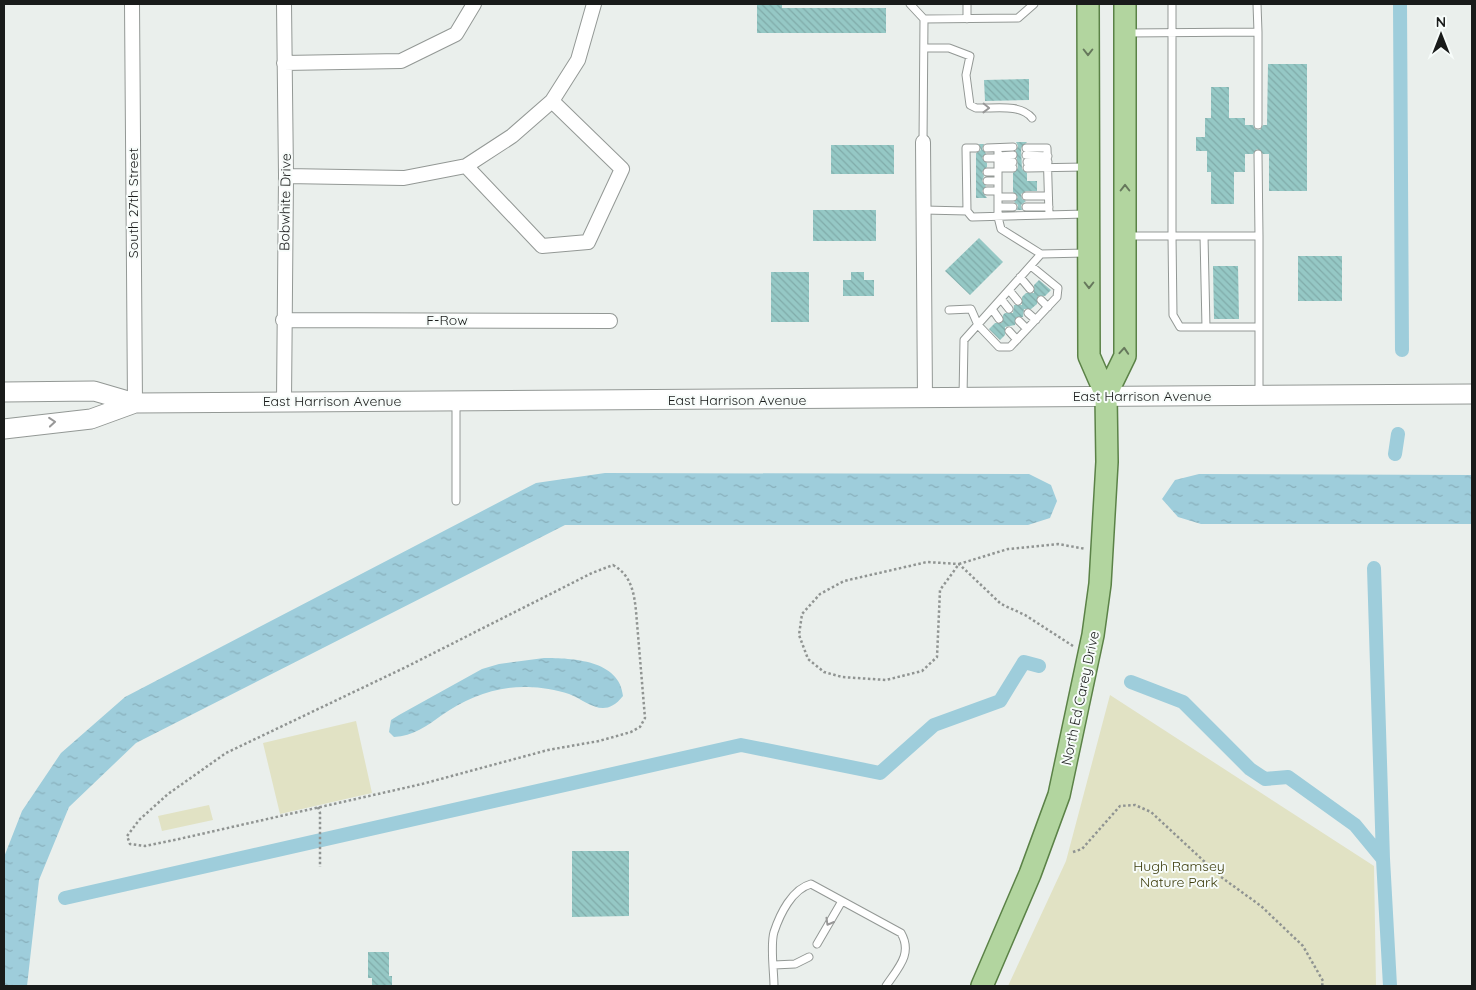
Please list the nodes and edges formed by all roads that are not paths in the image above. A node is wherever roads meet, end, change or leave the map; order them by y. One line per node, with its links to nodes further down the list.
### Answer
1 (132, 4): 93 (street, South 27th Street)
2 (284, 4): 18 (street, Bobwhite Drive)
3 (474, 4): 18 (street)
4 (594, 4): 19 (street)
5 (910, 4): 13 (lane)
6 (967, 4): 12 (lane)
7 (1034, 4): 12 (lane)
8 (1088, 4): 32 (main road, one-way to 32)
9 (1125, 4): 15 (main road)
10 (1172, 4): 16 (lane)
11 (1257, 4): 14 (lane)
12 (967, 18): 13 (lane)
13 (924, 19): 17 (lane)
14 (1258, 32): 16 (lane); 21 (lane)
15 (1125, 33): 16 (lane); 57 (main road, one-way to 15)
16 (1172, 33): 58 (lane)
17 (924, 48): 20 (lane, one-way to 20); 22 (lane)
18 (284, 63): 36 (street, Bobwhite Drive)
19 (552, 101): 31 (street); 31 (street)
20 (1032, 118)
21 (1258, 125)
22 (923, 142): 52 (street)
23 (976, 148): 26 (lane)
24 (987, 148): 29 (lane)
25 (1258, 154): 60 (lane)
26 (966, 158): 27 (lane); 33 (lane)
27 (976, 158)
28 (987, 158): 29 (lane)
29 (998, 160): 29 (lane); 35 (lane); 38 (lane)
30 (1048, 161): 30 (lane); 32 (lane); 46 (lane)
31 (466, 166): 36 (street)
32 (1088, 167): 54 (main road)
33 (966, 172): 34 (lane); 39 (lane)
34 (976, 172)
35 (987, 172)
36 (286, 176): 76 (street, Bobwhite Drive)
37 (987, 181): 38 (lane)
38 (998, 181): 44 (lane)
39 (966, 182): 40 (lane); 41 (lane)
40 (976, 182)
41 (966, 191): 42 (lane); 53 (lane)
42 (976, 192)
43 (987, 192): 44 (lane)
44 (998, 194): 47 (lane); 49 (lane)
45 (1026, 196): 46 (lane)
46 (1048, 196): 48 (lane)
47 (1013, 197)
48 (1049, 206): 51 (lane); 55 (lane)
49 (998, 207): 50 (lane); 56 (lane)
50 (1014, 207)
51 (1026, 207)
52 (924, 210): 53 (lane); 90 (street)
53 (967, 211): 56 (lane)
54 (1088, 214): 55 (lane); 61 (main road)
55 (1049, 215): 56 (lane)
56 (998, 217): 62 (lane)
57 (1125, 236): 58 (lane); 88 (main road, one-way to 57)
58 (1172, 236): 59 (lane); 81 (lane)
59 (1204, 236): 60 (lane); 81 (lane)
60 (1259, 236): 82 (lane)
61 (1089, 253): 62 (lane); 88 (main road, one-way to 88)
62 (1041, 254): 63 (lane)
63 (1031, 266): 64 (lane); 70 (lane)
64 (1020, 277): 65 (lane); 66 (lane)
65 (1030, 289)
66 (1009, 290): 67 (lane); 69 (lane)
67 (1001, 299): 71 (lane); 72 (lane)
68 (1041, 300): 70 (lane)
69 (1018, 301)
70 (1048, 307): 77 (lane)
71 (992, 309): 75 (lane); 80 (lane)
72 (1010, 309)
73 (949, 310): 80 (lane)
74 (1028, 312): 77 (lane)
75 (999, 319)
76 (283, 320): 78 (street, F-Row); 92 (street, Bobwhite Drive)
77 (1036, 320): 83 (lane)
78 (610, 321)
79 (1020, 321): 83 (lane)
80 (978, 324): 85 (lane); 91 (lane)
81 (1206, 327): 82 (lane)
82 (1259, 327): 89 (lane)
83 (1027, 329): 85 (lane)
84 (1009, 331): 85 (lane)
85 (1017, 340)
86 (4, 392): 93 (main road, East Harrison Avenue)
87 (1472, 394): 89 (main road, East Harrison Avenue)
88 (1106, 395): 89 (main road, East Harrison Avenue); 91 (main road, East Harrison Avenue); 103 (main road, North Ed Carey Drive)
89 (1259, 396)
90 (925, 398): 91 (main road, East Harrison Avenue); 94 (main road, East Harrison Avenue)
91 (963, 398)
92 (284, 401): 93 (main road, East Harrison Avenue); 94 (main road, East Harrison Avenue)
93 (135, 402): 95 (main road, one-way to 93)
94 (456, 402): 96 (lane)
95 (4, 429)
96 (456, 501)
97 (842, 901): 98 (lane, one-way to 98); 100 (lane); 102 (lane)
98 (817, 944)
99 (809, 957): 100 (lane)
100 (774, 965): 101 (lane)
101 (774, 986)
102 (886, 986)
103 (982, 986)

